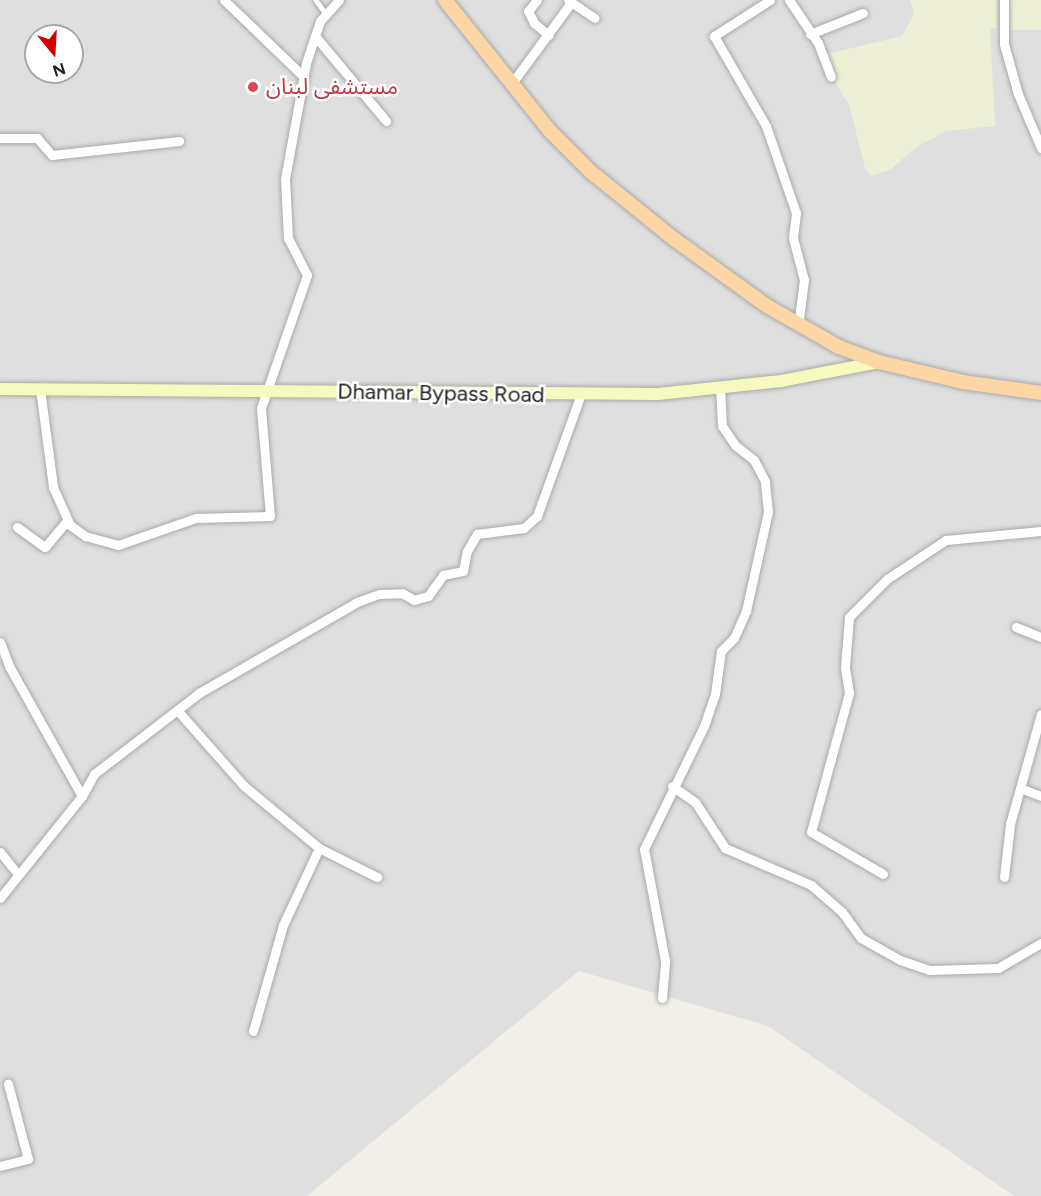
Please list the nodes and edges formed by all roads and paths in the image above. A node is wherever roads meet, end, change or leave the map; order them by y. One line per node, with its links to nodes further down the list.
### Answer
1 (224, 0): 16 (street)
2 (316, 0): 11 (lane)
3 (339, 0): 11 (street)
4 (445, 0): 18 (main road)
5 (537, 0): 14 (street)
6 (770, 0): 23 (street)
7 (789, 0): 13 (street)
8 (1004, 0): 22 (street)
9 (569, 2): 12 (street); 14 (street)
10 (862, 13): 13 (street)
11 (326, 14): 15 (street)
12 (595, 18)
13 (810, 34): 17 (street)
14 (549, 35): 18 (street)
15 (315, 36): 16 (street); 19 (street)
16 (304, 76): 28 (street)
17 (831, 77)
18 (512, 83): 23 (main road)
19 (386, 121)
20 (0, 138): 21 (street)
21 (179, 141)
22 (1041, 148)
23 (798, 326): 24 (main road)
24 (879, 362): 25 (main road, Dhamar Bypass Road); 29 (main road)
25 (720, 387): 30 (main road, Dhamar Bypass Road); 40 (street)
26 (0, 388): 27 (main road, Dhamar Bypass Road)
27 (40, 389): 28 (main road, Dhamar Bypass Road); 31 (street)
28 (267, 391): 30 (main road, Dhamar Bypass Road); 31 (street)
29 (1041, 393)
30 (580, 394): 38 (street)
31 (67, 521): 32 (street)
32 (17, 527)
33 (1041, 531): 47 (street)
34 (1016, 627): 35 (street)
35 (1041, 637)
36 (0, 642): 37 (street)
37 (3, 662): 42 (street)
38 (177, 710): 42 (street); 44 (street)
39 (1041, 714): 41 (street)
40 (672, 786): 51 (street); 52 (street)
41 (1020, 788): 43 (street); 48 (street)
42 (82, 796): 46 (street)
43 (1041, 796)
44 (319, 848): 49 (street); 53 (street)
45 (0, 852): 46 (street)
46 (18, 873): 50 (street)
47 (883, 874)
48 (1004, 877)
49 (376, 878)
50 (0, 898)
51 (1041, 943)
52 (662, 998)
53 (253, 1031)
54 (8, 1084): 55 (street)
55 (0, 1166)

